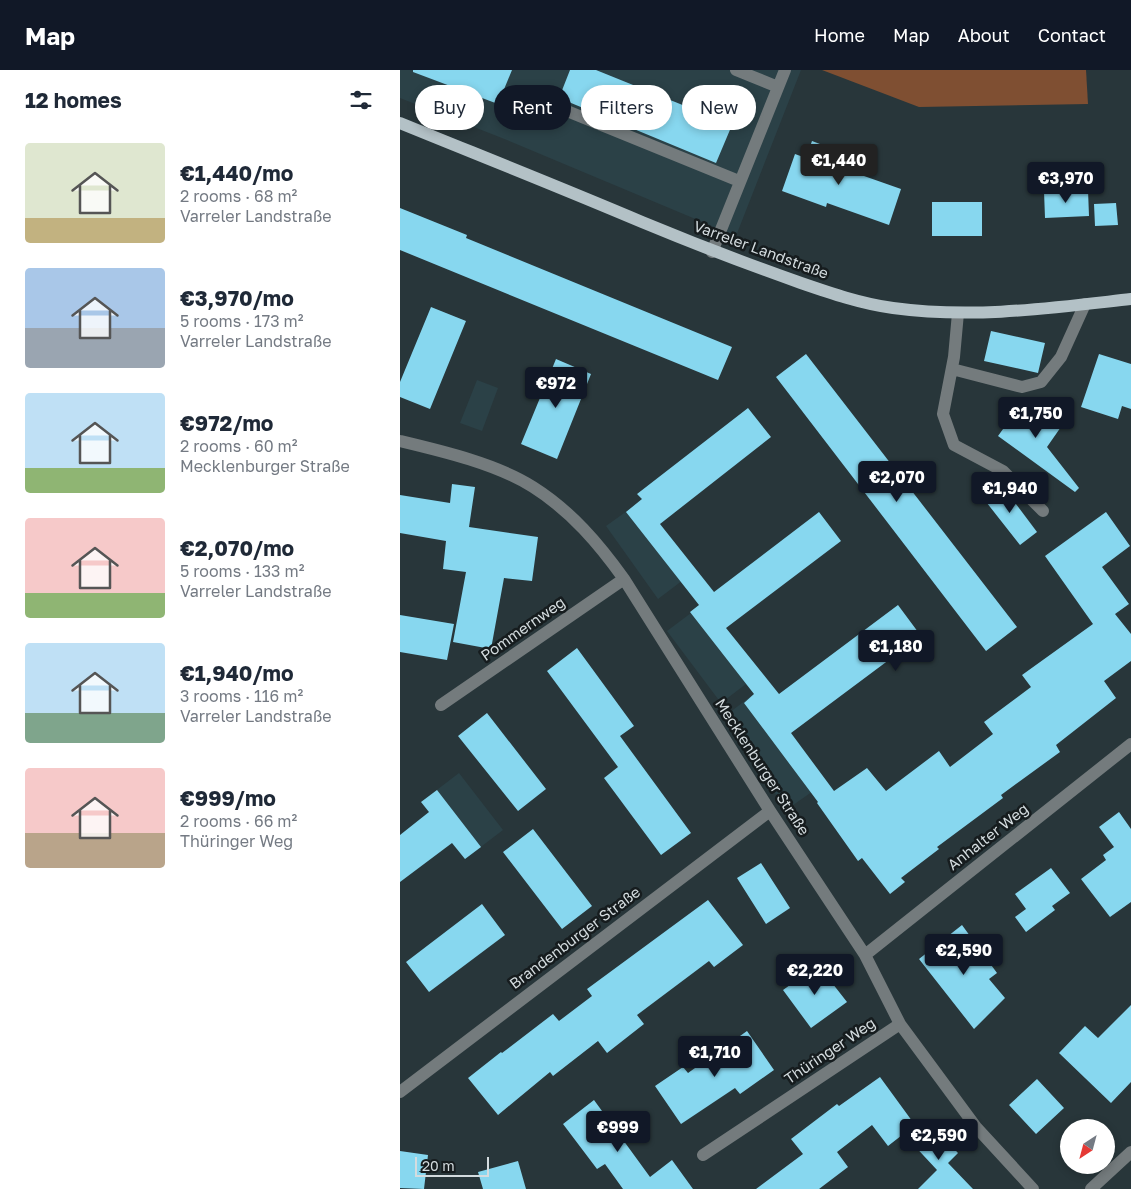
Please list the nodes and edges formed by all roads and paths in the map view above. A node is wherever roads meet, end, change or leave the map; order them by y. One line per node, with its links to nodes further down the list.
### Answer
1 (736, 70): 3 (street)
2 (785, 70): 3 (street)
3 (778, 87): 6 (street)
4 (571, 113): 6 (street)
5 (400, 123): 7 (main road, Varreler Landstraße)
6 (739, 181): 7 (street)
7 (712, 252): 10 (main road, Varreler Landstraße)
8 (1131, 299): 9 (main road, Varreler Landstraße)
9 (1085, 304): 10 (main road, Varreler Landstraße); 11 (street)
10 (958, 313): 11 (street)
11 (952, 369): 13 (street)
12 (400, 441): 14 (street, Mecklenburger Straße)
13 (1044, 511)
14 (624, 579): 15 (street, Pommernweg); 17 (street, Mecklenburger Straße)
15 (440, 705)
16 (1131, 744): 18 (street, Anhalter Weg)
17 (770, 811): 18 (street, Mecklenburger Straße); 20 (street, Brandenburger Straße)
18 (865, 955): 19 (street, Mecklenburger Straße)
19 (900, 1024): 22 (street, Thüringer Weg); 23 (street, Mecklenburger Straße)
20 (400, 1092)
21 (1131, 1152): 24 (street)
22 (703, 1155)
23 (1033, 1189)
24 (1091, 1189)

